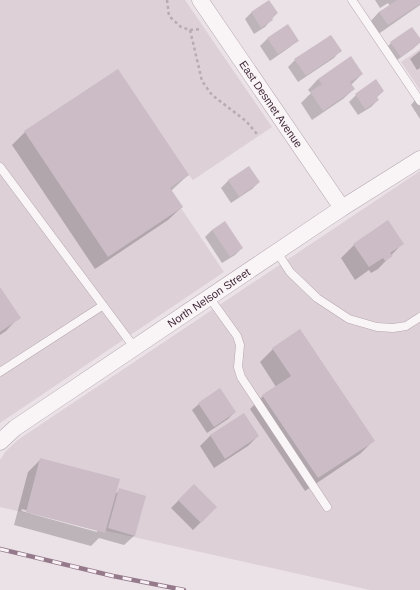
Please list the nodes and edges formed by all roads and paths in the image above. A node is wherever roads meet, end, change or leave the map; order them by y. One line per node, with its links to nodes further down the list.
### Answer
1 (167, 0): 5 (path)
2 (352, 0): 4 (lane)
3 (205, 2): 8 (street, East Desmet Avenue)
4 (420, 101)
5 (257, 134)
6 (419, 162): 8 (street, North Nelson Street)
7 (0, 167): 11 (lane)
8 (342, 208): 9 (street, North Nelson Street)
9 (277, 252): 10 (street, North Nelson Street); 12 (lane)
10 (209, 298): 13 (street, North Nelson Street); 16 (lane)
11 (102, 306): 13 (lane); 14 (lane)
12 (420, 317)
13 (134, 347): 15 (street, North Nelson Street)
14 (0, 372)
15 (1, 439)
16 (327, 507)

